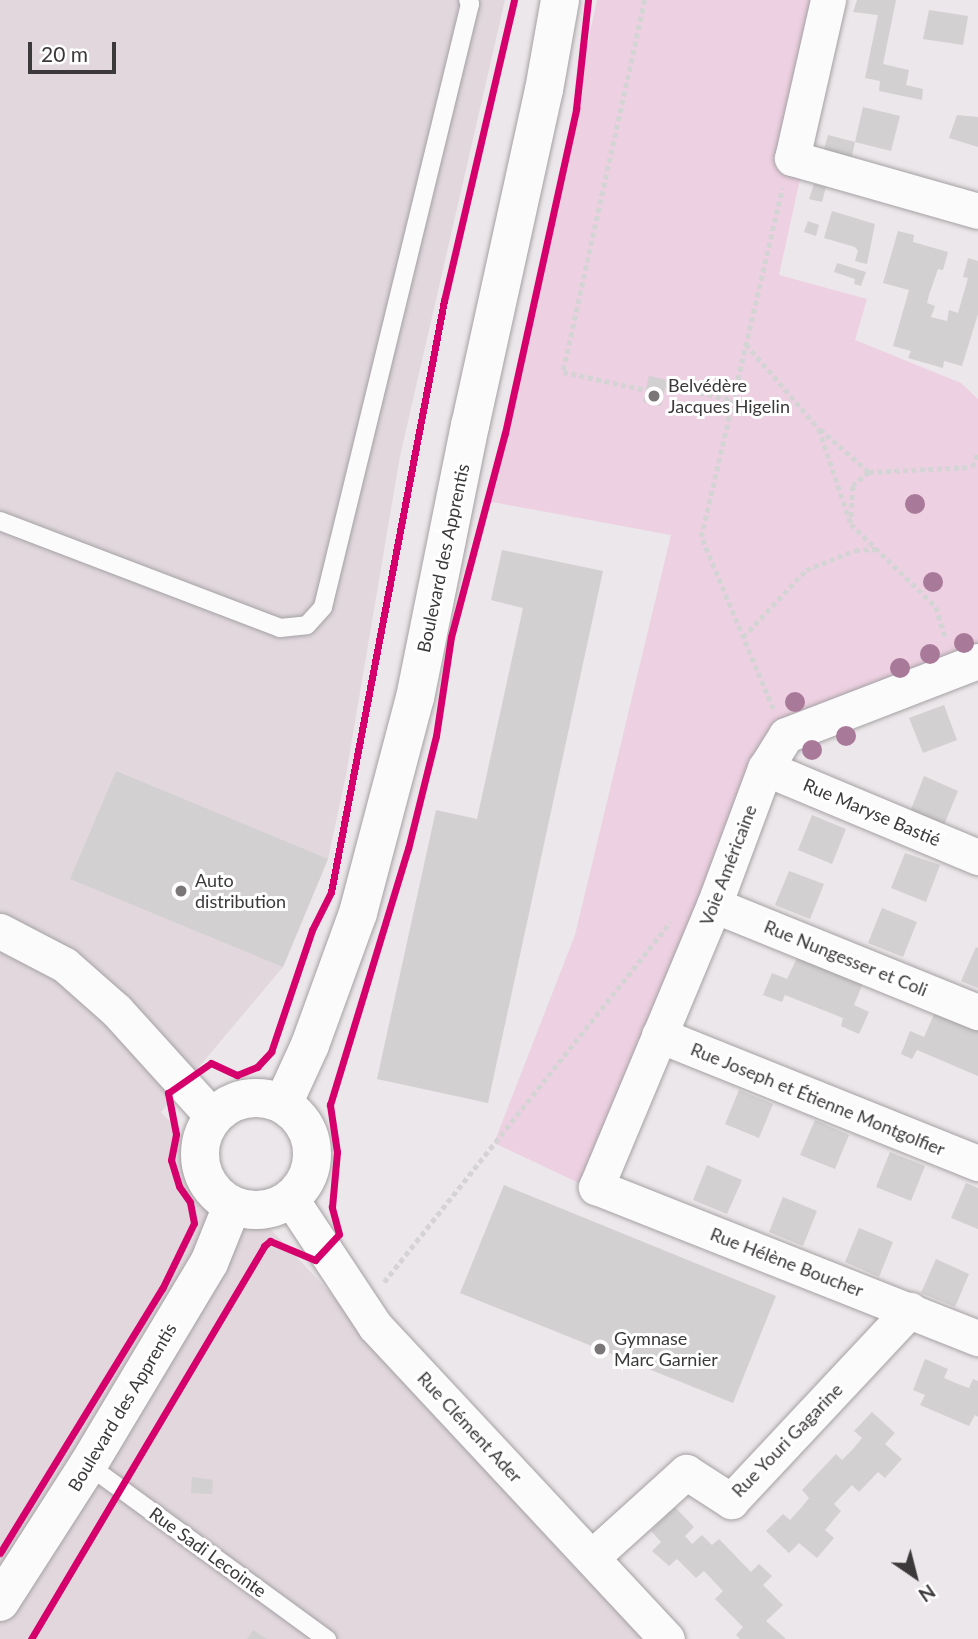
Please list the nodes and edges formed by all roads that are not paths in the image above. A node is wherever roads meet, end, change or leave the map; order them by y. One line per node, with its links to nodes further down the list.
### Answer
1 (468, 0): 5 (lane)
2 (560, 0): 13 (main road, Boulevard des Apprentis)
3 (828, 0): 4 (street)
4 (978, 211)
5 (0, 521)
6 (970, 670): 7 (street, Voie Américaine)
7 (765, 768): 8 (street, Rue Maryse Bastié); 9 (street, Voie Américaine)
8 (978, 858)
9 (714, 905): 11 (street, Rue Nungesser et Coli); 12 (street, Voie Américaine)
10 (0, 931): 14 (street)
11 (978, 1012)
12 (659, 1035): 15 (street, Rue Joseph et Étienne Montgolfier); 16 (street, Voie Américaine)
13 (283, 1104): 14 (main road); 17 (main road)
14 (213, 1117): 18 (main road)
15 (978, 1163)
16 (596, 1187): 19 (street, Rue Hélène Boucher)
17 (291, 1199): 18 (main road); 22 (street, Rue Clément Ader)
18 (232, 1206): 21 (main road, Boulevard des Apprentis)
19 (910, 1310): 20 (street, Rue Hélène Boucher); 22 (street, Rue Youri Gagarine)
20 (978, 1338)
21 (88, 1465): 23 (main road, Boulevard des Apprentis); 24 (lane, Rue Sadi Lecointe)
22 (592, 1557): 25 (street, Rue Clément Ader)
23 (0, 1602)
24 (327, 1639)
25 (667, 1639)

